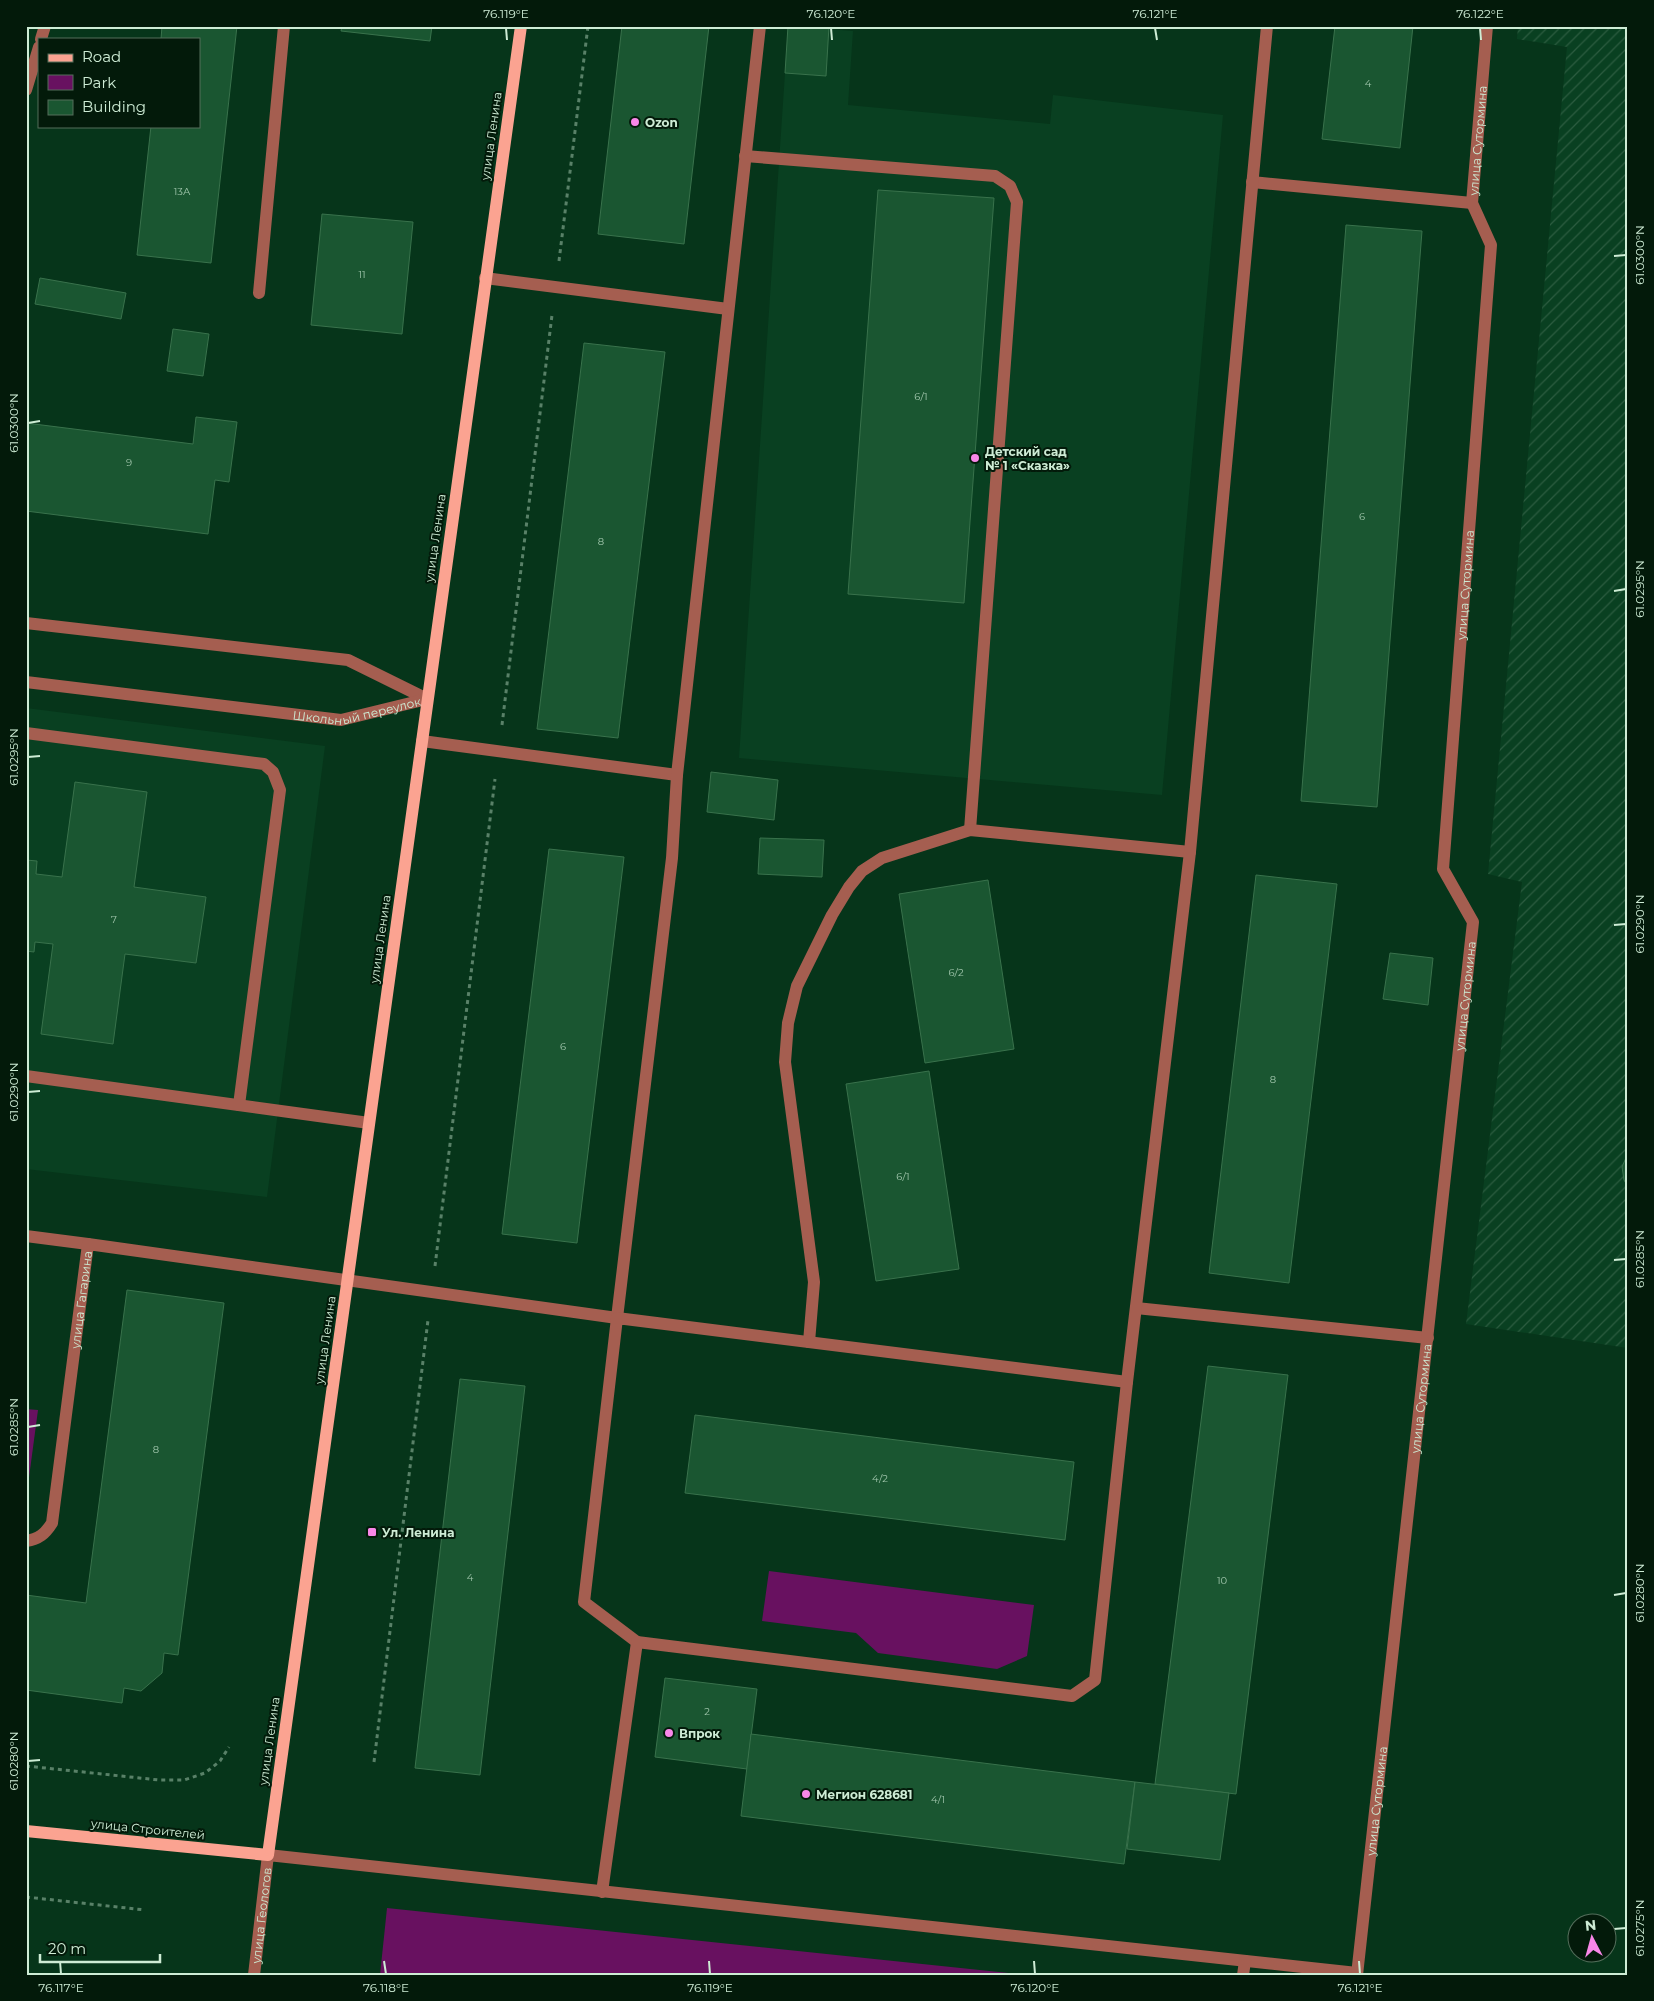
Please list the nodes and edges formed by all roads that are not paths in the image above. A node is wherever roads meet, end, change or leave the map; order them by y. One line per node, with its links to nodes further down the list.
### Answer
1 (45, 26): 7 (street)
2 (284, 26): 14 (street)
3 (521, 26): 13 (main road, улица Ленина)
4 (760, 26): 10 (street)
5 (1267, 26): 11 (street)
6 (1487, 26): 12 (street, улица Сутормина)
7 (41, 38)
8 (38, 50): 9 (street)
9 (26, 90)
10 (745, 156): 15 (street); 22 (street)
11 (1252, 182): 12 (street); 23 (street)
12 (1472, 203): 32 (street, улица Сутормина)
13 (484, 278): 15 (street); 18 (main road, улица Ленина)
14 (258, 293)
15 (728, 309): 21 (street)
16 (26, 622): 18 (street, Школьный переулок)
17 (26, 682): 18 (street, Школьный переулок)
18 (427, 699): 20 (main road, улица Ленина)
19 (26, 734): 25 (street)
20 (422, 741): 21 (street); 26 (main road, улица Ленина)
21 (677, 776): 31 (street)
22 (970, 830): 23 (street); 33 (street)
23 (1190, 852): 30 (street)
24 (26, 1076): 25 (street)
25 (239, 1105): 26 (street)
26 (369, 1123): 29 (main road, улица Ленина)
27 (26, 1236): 28 (street)
28 (88, 1244): 29 (street, улица Гагарина); 35 (street, улица Гагарина)
29 (347, 1281): 31 (street, улица Гагарина); 38 (main road, улица Ленина)
30 (1136, 1308): 32 (street); 34 (street)
31 (617, 1318): 33 (street, улица Гагарина); 36 (street)
32 (1428, 1338): 41 (street, улица Сутормина)
33 (809, 1342): 34 (street, улица Гагарина)
34 (1126, 1382): 36 (street)
35 (26, 1541)
36 (637, 1642): 39 (street)
37 (26, 1831): 38 (main road, улица Строителей)
38 (268, 1855): 39 (street); 42 (street, улица Геологов)
39 (602, 1892): 40 (street)
40 (1245, 1961): 41 (street); 43 (street)
41 (1357, 1974)
42 (254, 1975)
43 (1243, 1975)

